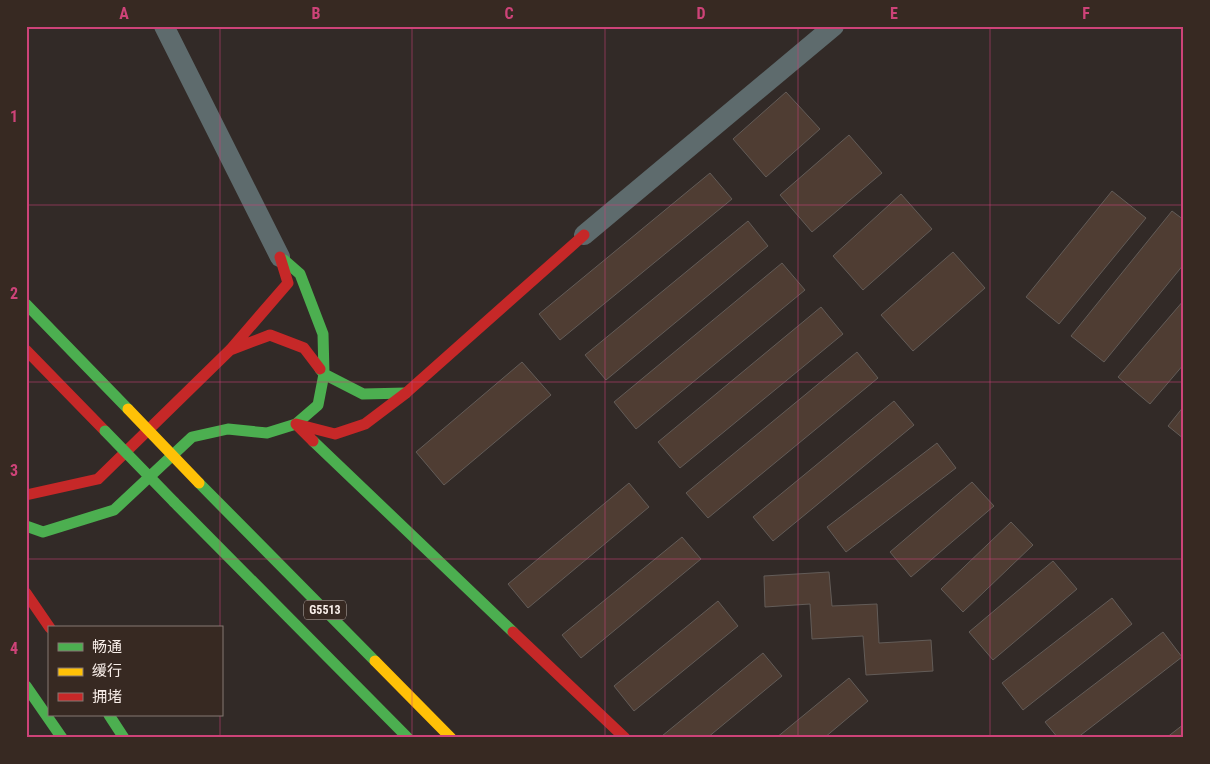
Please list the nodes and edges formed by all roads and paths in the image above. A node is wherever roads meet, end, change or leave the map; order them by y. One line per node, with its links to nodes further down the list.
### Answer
1 (164, 26): 4 (street)
2 (834, 26): 3 (street)
3 (584, 235): 9 (main road)
4 (280, 257): 7 (main road); 8 (main road)
5 (26, 304): 20 (main road, G5513, bridge)
6 (26, 350): 19 (main road, G5513, bridge)
7 (230, 350): 8 (main road); 11 (main road)
8 (324, 374): 9 (main road); 10 (main road)
9 (406, 393): 10 (main road)
10 (296, 424): 12 (main road); 21 (main road)
11 (26, 495)
12 (26, 526)
13 (26, 593): 14 (main road)
14 (49, 626)
15 (26, 686): 17 (main road)
16 (111, 716): 18 (main road)
17 (62, 738)
18 (124, 738)
19 (408, 738)
20 (451, 738)
21 (625, 738)

